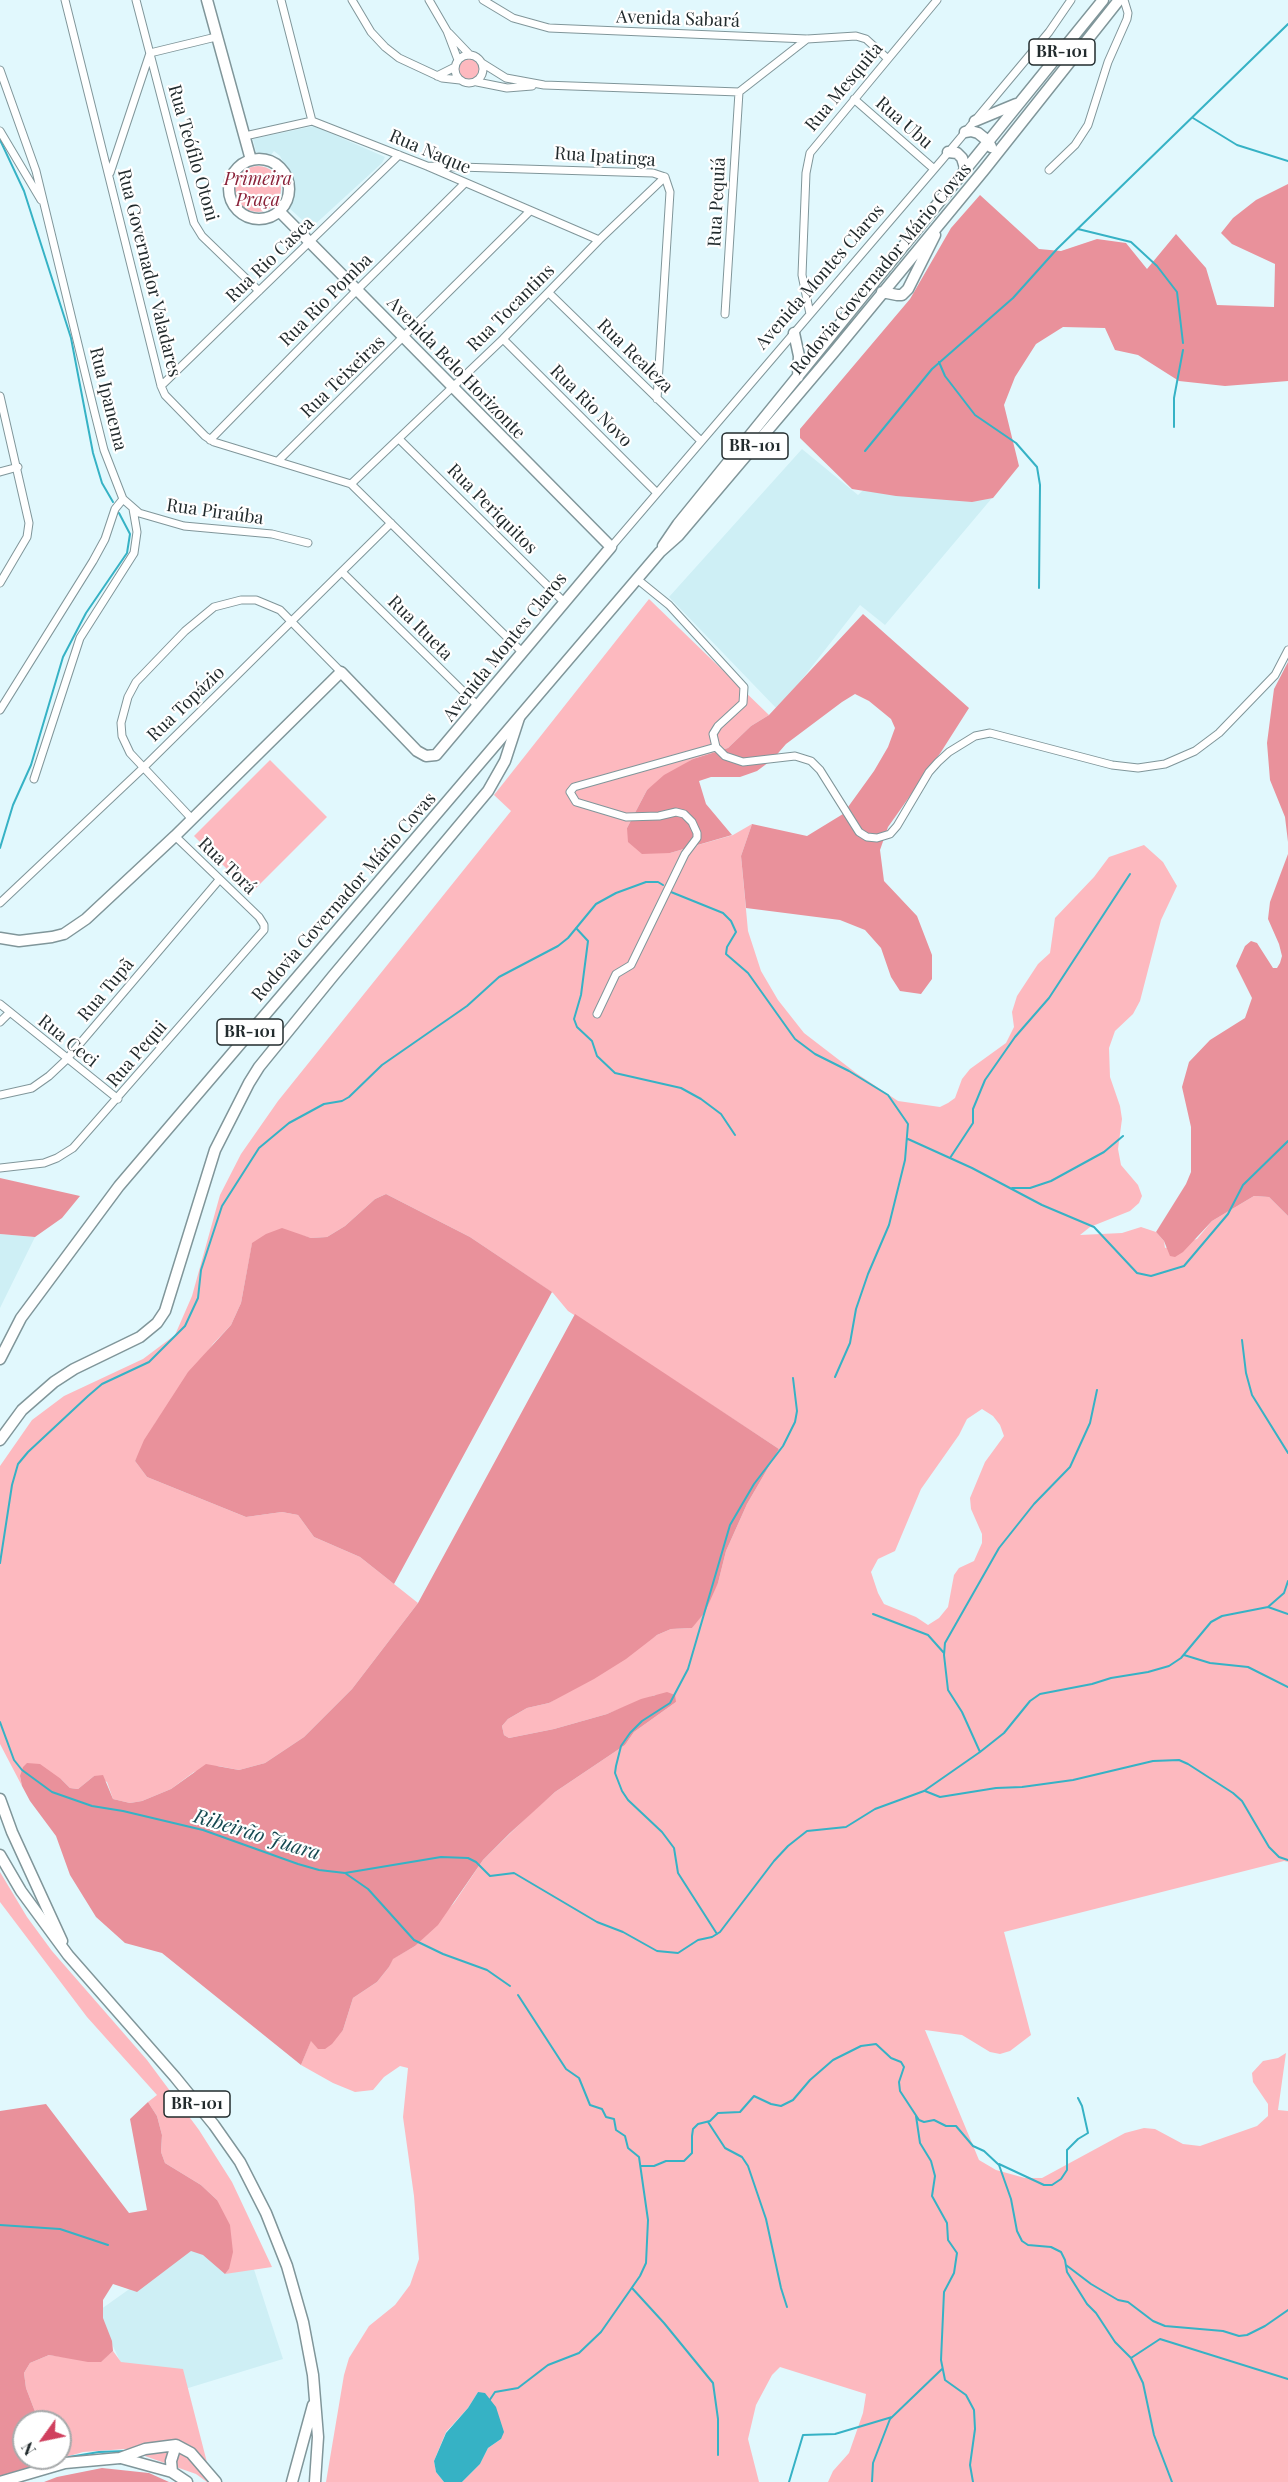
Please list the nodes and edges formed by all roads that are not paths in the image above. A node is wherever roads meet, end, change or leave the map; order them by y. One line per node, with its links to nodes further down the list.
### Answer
1 (65, 0): 43 (street, Rua Governador Valadares)
2 (136, 0): 16 (street, Rua Teófilo Otoni)
3 (207, 0): 14 (main road)
4 (280, 0): 29 (street)
5 (352, 0): 22 (street)
6 (429, 0): 13 (street)
7 (483, 0): 15 (street, Avenida Sabará)
8 (937, 0): 18 (street, Rua Mesquita)
9 (1071, 0): 30 (street, Avenida Montes Claros)
10 (1103, 0): 28 (main road, Rodovia Governador Mário Covas / BR-101)
11 (1119, 0): 41 (main road, Rodovia Governador Mário Covas / BR-101)
12 (1124, 0): 42 (street)
13 (447, 31): 17 (street); 20 (street)
14 (216, 36): 16 (street); 33 (main road)
15 (807, 39): 18 (street, Avenida Sabará); 26 (street)
16 (150, 53): 43 (street); 54 (street, Rua Teófilo Otoni)
17 (470, 55): 19 (street); 20 (street)
18 (888, 59): 27 (street, Rua Mesquita)
19 (482, 63): 24 (street); 25 (street)
20 (457, 64): 22 (street); 23 (street)
21 (0, 70): 46 (street, Rua Ipanema)
22 (437, 76): 23 (street)
23 (460, 80): 24 (street)
24 (477, 82): 25 (street)
25 (544, 85): 26 (street)
26 (739, 92): 57 (street, Rua Pequiá)
27 (854, 99): 40 (street, Rua Ubu); 58 (street, Rua Mesquita)
28 (1019, 103): 30 (main road); 34 (main road, Rodovia Governador Mário Covas / BR-101)
29 (312, 121): 33 (street); 36 (street, Rua Naque)
30 (975, 121): 32 (street, Avenida Montes Claros)
31 (0, 131): 46 (street)
32 (965, 132): 34 (main road); 35 (street, Avenida Montes Claros)
33 (245, 136): 37 (main road)
34 (988, 141): 39 (main road, Rodovia Governador Mário Covas / BR-101); 41 (main road)
35 (948, 152): 39 (main road); 40 (street, Avenida Montes Claros)
36 (399, 155): 38 (street, Rua Naque); 52 (street, Rua Rio Casca)
37 (251, 160): 48 (main road); 48 (main road)
38 (427, 166): 44 (street, Rua Ipatinga); 45 (street, Rua Naque)
39 (965, 168): 50 (main road, Rodovia Governador Mário Covas / BR-101)
40 (934, 169): 58 (street, Avenida Montes Claros)
41 (984, 170): 49 (main road, Rodovia Governador Mário Covas / BR-101)
42 (1049, 170)
43 (110, 173): 63 (street, Rua Governador Valadares)
44 (665, 177): 51 (street, Rua Tocantins); 66 (street, Rua Ipatinga)
45 (465, 183): 47 (street, Rua Naque); 53 (street, Rua Rio Pomba)
46 (43, 205): 75 (street, Rua Ipanema)
47 (530, 211): 51 (street, Rua Naque); 60 (street, Rua Teixeiras)
48 (279, 212): 52 (main road, Avenida Belo Horizonte)
49 (942, 220): 55 (main road, Rodovia Governador Mário Covas / BR-101); 55 (main road)
50 (918, 227): 55 (main road); 62 (main road, Rodovia Governador Mário Covas / BR-101)
51 (599, 240): 56 (street, Rua Tocantins)
52 (309, 242): 53 (main road, Avenida Belo Horizonte); 54 (street, Rua Rio Casca)
53 (357, 290): 60 (main road, Avenida Belo Horizonte); 68 (street, Rua Rio Pomba)
54 (259, 291): 63 (street, Rua Rio Casca)
55 (882, 292): 80 (main road, Rodovia Governador Mário Covas / BR-101)
56 (549, 293): 61 (street, Rua Tocantins); 66 (street, Rua Realeza)
57 (725, 314)
58 (810, 314): 59 (street, Avenida Montes Claros)
59 (794, 333): 62 (main road); 69 (street, Avenida Montes Claros)
60 (404, 338): 64 (main road, Avenida Belo Horizonte); 70 (street, Rua Teixeiras)
61 (503, 339): 64 (street, Rua Tocantins); 74 (street, Rua Rio Novo)
62 (798, 378): 80 (main road, Rodovia Governador Mário Covas / BR-101)
63 (161, 386): 68 (street, Rua Governador Valadares)
64 (453, 387): 67 (street, Rua Tocantins); 79 (main road, Avenida Belo Horizonte)
65 (0, 396): 71 (street)
66 (657, 399): 69 (street, Rua Realeza)
67 (399, 439): 73 (street, Rua Tocantins); 84 (street, Rua Periquitos)
68 (210, 440): 70 (street, Rua Governador Valadares)
69 (701, 441): 74 (street, Avenida Montes Claros)
70 (278, 461): 73 (street, Rua Governador Valadares)
71 (18, 467): 72 (street); 83 (street)
72 (0, 472)
73 (351, 484): 77 (street, Rua Governador Valadares)
74 (657, 493): 79 (street, Avenida Montes Claros)
75 (123, 500): 76 (street, Rua Piraúba); 90 (street)
76 (133, 509): 78 (street, Rua Piraúba); 94 (street)
77 (391, 524): 81 (street, Rua Topázio); 87 (street, Rua Governador Valadares)
78 (308, 543)
79 (611, 547): 84 (main road, Avenida Montes Claros)
80 (660, 552): 82 (main road, Rodovia Governador Mário Covas / BR-101)
81 (342, 572): 85 (street, Rua Topázio); 89 (street, Rua Itueta)
82 (637, 579): 91 (main road, Rodovia Governador Mário Covas / BR-101); 92 (street)
83 (0, 583)
84 (563, 601): 87 (main road, Avenida Montes Claros)
85 (292, 621): 88 (street); 93 (street, Rua Topázio); 93 (street)
86 (1288, 650): 92 (street)
87 (522, 652): 89 (main road, Avenida Montes Claros)
88 (342, 672): 89 (main road, Avenida Montes Claros); 95 (main road)
89 (478, 706)
90 (0, 710)
91 (519, 718): 109 (main road, Rodovia Governador Mário Covas / BR-101); 110 (main road)
92 (716, 747): 103 (street)
93 (143, 768): 95 (street); 98 (street, Rua Topázio)
94 (34, 779)
95 (192, 819): 96 (main road)
96 (175, 836): 97 (street, Rua Torá); 100 (main road)
97 (219, 880): 99 (street, Rua Torá); 105 (street, Rua Tupã)
98 (0, 903)
99 (259, 918): 107 (street, Rua Pequi)
100 (0, 938)
101 (0, 1004): 102 (street, Rua Ceci)
102 (9, 1013): 104 (street); 105 (street, Rua Ceci)
103 (597, 1014)
104 (0, 1022)
105 (66, 1059): 106 (street, Rua Tupã); 107 (street, Rua Ceci)
106 (0, 1095)
107 (118, 1099): 108 (street, Rua Pequi)
108 (0, 1168)
109 (0, 1359)
110 (0, 1440)
111 (0, 1799): 113 (main road)
112 (0, 1855): 113 (main road, BR-101)
113 (68, 1955): 114 (main road, BR-101)
114 (315, 2396): 121 (main road); 122 (main road, BR-101)
115 (176, 2445): 116 (main road); 117 (main road); 120 (main road)
116 (120, 2458): 117 (main road); 118 (main road)
117 (172, 2472): 119 (main road)
118 (0, 2482)
119 (187, 2482)
120 (216, 2482)
121 (292, 2482)
122 (315, 2482)

